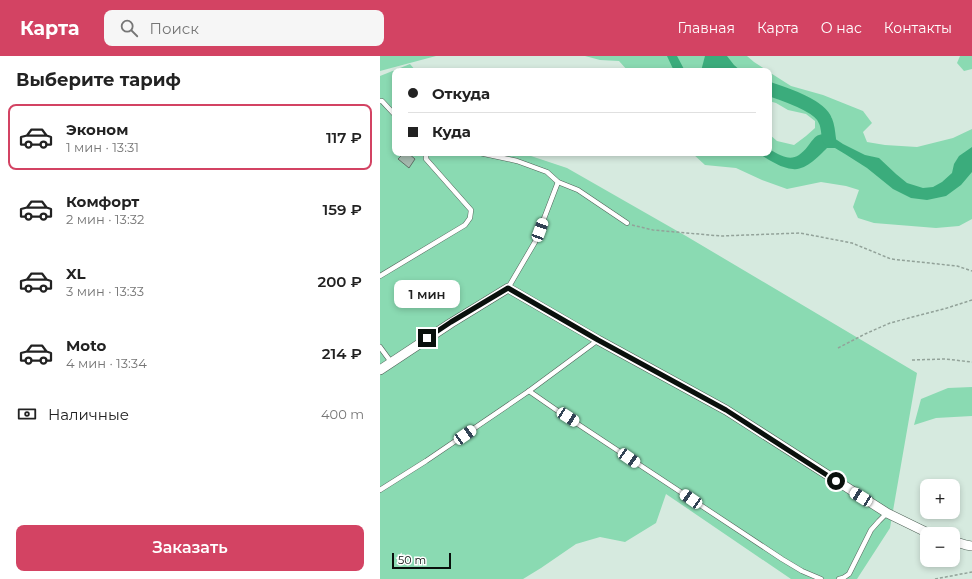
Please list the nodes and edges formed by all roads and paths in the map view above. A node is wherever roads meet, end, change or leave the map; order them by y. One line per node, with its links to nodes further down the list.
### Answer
1 (380, 101): 2 (lane)
2 (392, 112)
3 (426, 156): 8 (lane)
4 (494, 156): 5 (lane)
5 (558, 182): 6 (lane); 9 (lane)
6 (627, 223): 7 (path)
7 (972, 271)
8 (380, 276)
9 (508, 288): 11 (street); 15 (street)
10 (972, 300): 13 (path)
11 (598, 340): 18 (lane); 20 (street)
12 (380, 347): 15 (lane)
13 (838, 348)
14 (912, 360): 16 (path)
15 (391, 362): 17 (street)
16 (972, 362)
17 (380, 370)
18 (529, 391): 19 (lane); 25 (lane)
19 (380, 490)
20 (887, 513): 21 (street); 26 (lane)
21 (920, 529)
22 (960, 543): 23 (street)
23 (972, 546)
24 (972, 572): 27 (path)
25 (821, 579)
26 (839, 579)
27 (935, 579)

